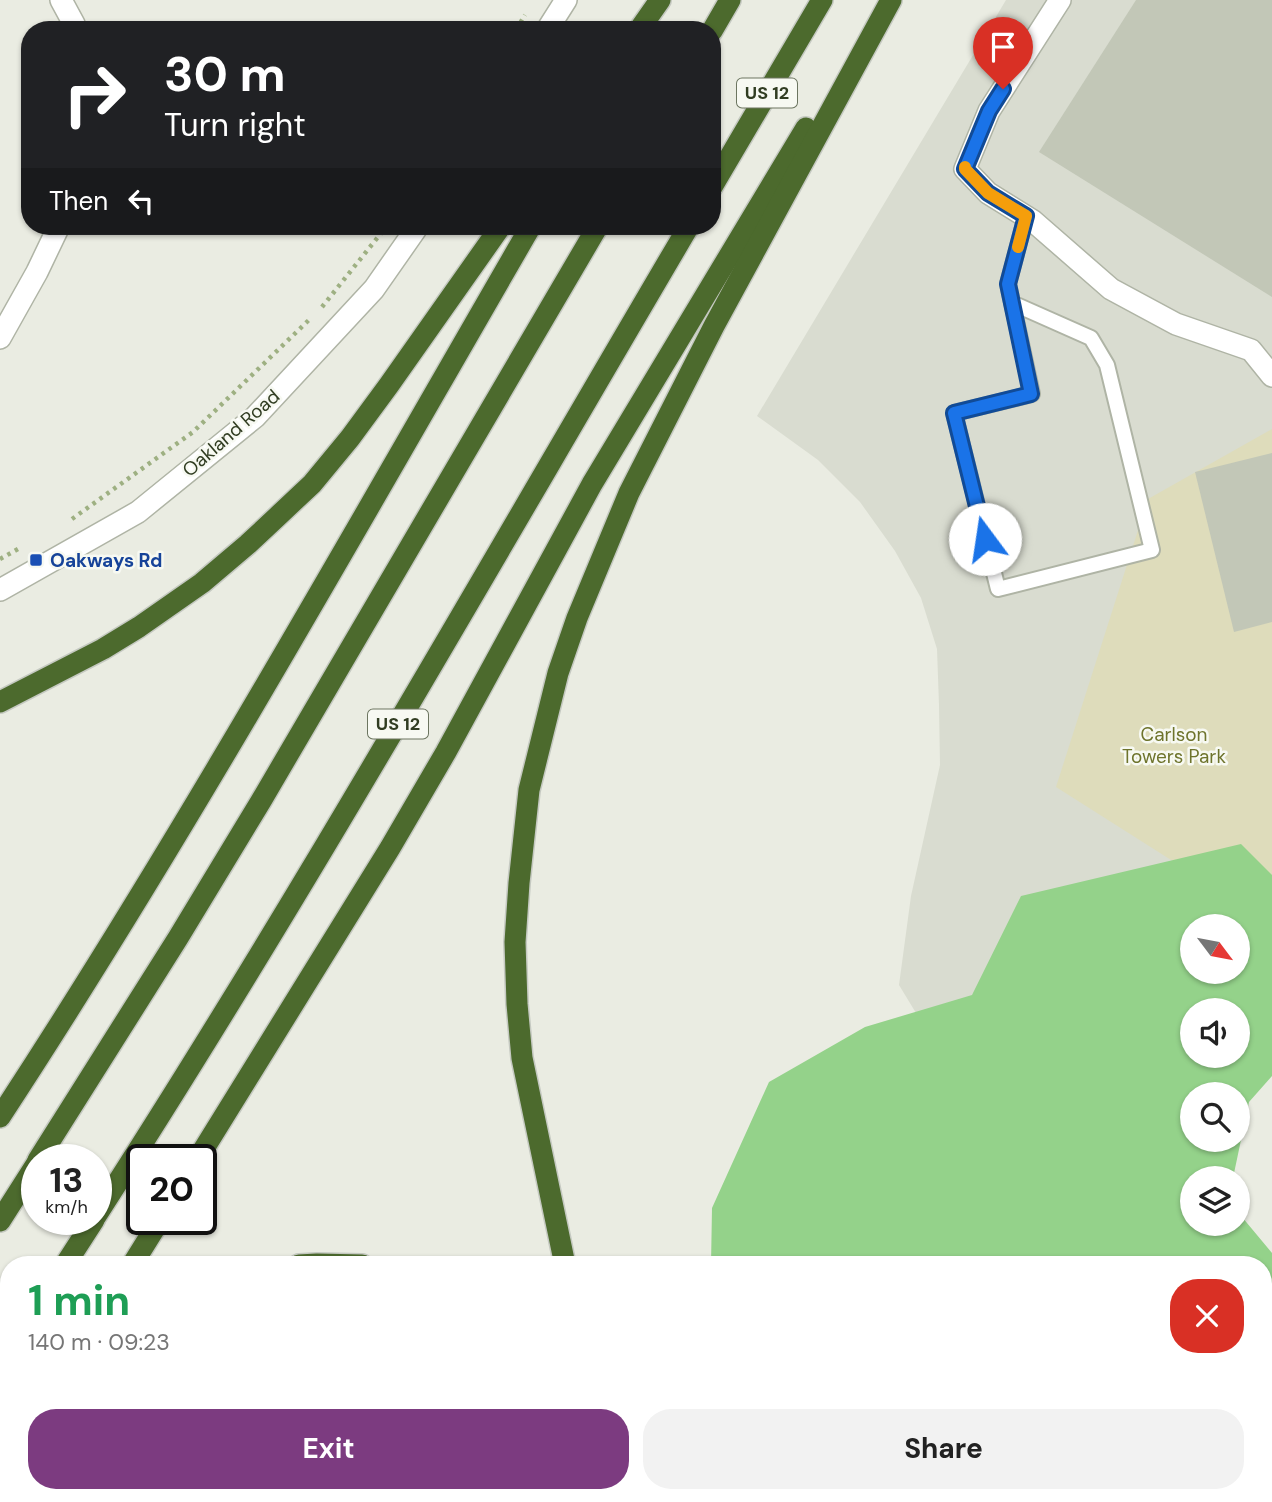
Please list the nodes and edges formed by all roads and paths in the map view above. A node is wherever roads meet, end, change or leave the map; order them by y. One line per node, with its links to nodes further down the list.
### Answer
1 (61, 0): 8 (street)
2 (566, 0): 9 (street)
3 (663, 0): 10 (highway); 11 (highway)
4 (730, 0): 12 (highway)
5 (822, 0): 13 (highway, US 12)
6 (889, 0): 32 (highway); 40 (highway)
7 (1060, 0): 14 (street)
8 (72, 21)
9 (553, 21)
10 (646, 21)
11 (652, 21)
12 (718, 21)
13 (721, 172)
14 (1026, 216): 22 (lane); 24 (street)
15 (55, 235): 23 (street)
16 (380, 235): 25 (path)
17 (412, 235): 28 (street, Oakland Road)
18 (495, 235): 29 (highway)
19 (526, 235): 30 (highway)
20 (593, 235): 31 (highway)
21 (684, 235): 34 (highway, US 12)
22 (1012, 303): 22 (lane)
23 (0, 338)
24 (1272, 376)
25 (72, 520)
26 (24, 546): 27 (path)
27 (0, 559)
28 (0, 590)
29 (0, 702)
30 (0, 1117)
31 (48, 1144)
32 (207, 1144)
33 (21, 1187): 35 (highway)
34 (112, 1191)
35 (0, 1221)
36 (84, 1235): 38 (highway, US 12)
37 (151, 1235): 39 (highway)
38 (71, 1256)
39 (138, 1256)
40 (563, 1256)

